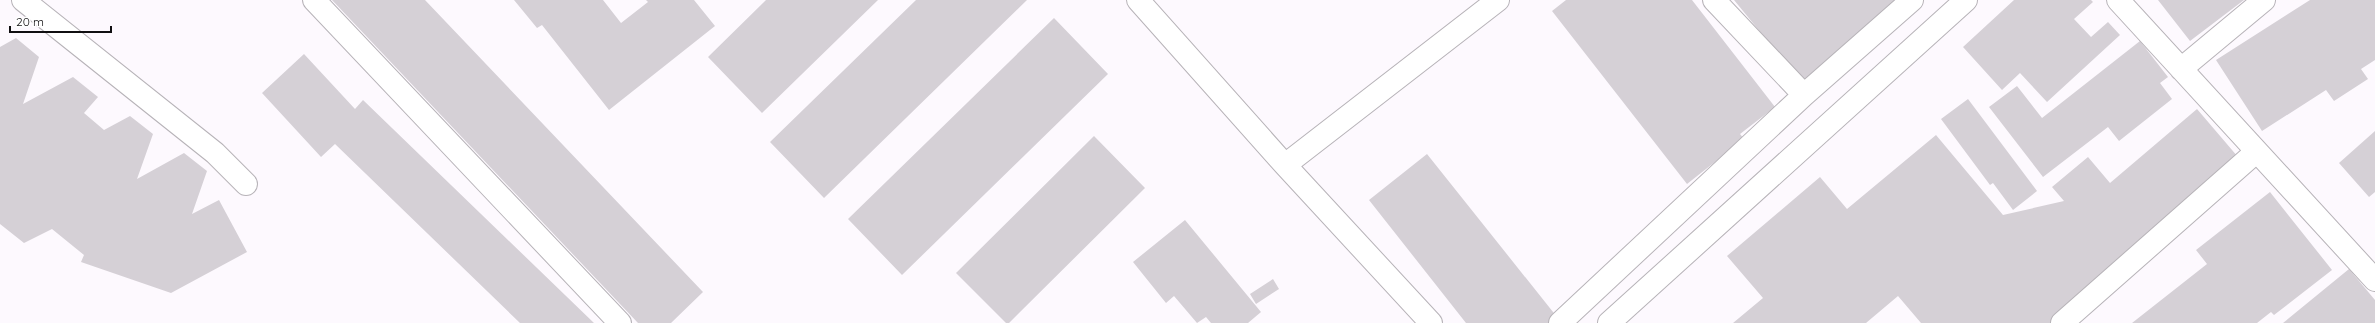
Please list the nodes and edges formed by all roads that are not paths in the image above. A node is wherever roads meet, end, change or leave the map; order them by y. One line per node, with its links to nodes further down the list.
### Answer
1 (23, 0): 14 (street)
2 (314, 0): 16 (street)
3 (1138, 0): 13 (street)
4 (1498, 0): 13 (street)
5 (1714, 0): 11 (street)
6 (1912, 0): 11 (street)
7 (1966, 0): 19 (street)
8 (2118, 0): 10 (street)
9 (2264, 0): 10 (street)
10 (2181, 69): 12 (street)
11 (1804, 95): 18 (street)
12 (2256, 152): 15 (street); 20 (street)
13 (1285, 165): 17 (street)
14 (246, 184)
15 (2375, 280)
16 (620, 323)
17 (1431, 323)
18 (1560, 323)
19 (1609, 323)
20 (2062, 323)

